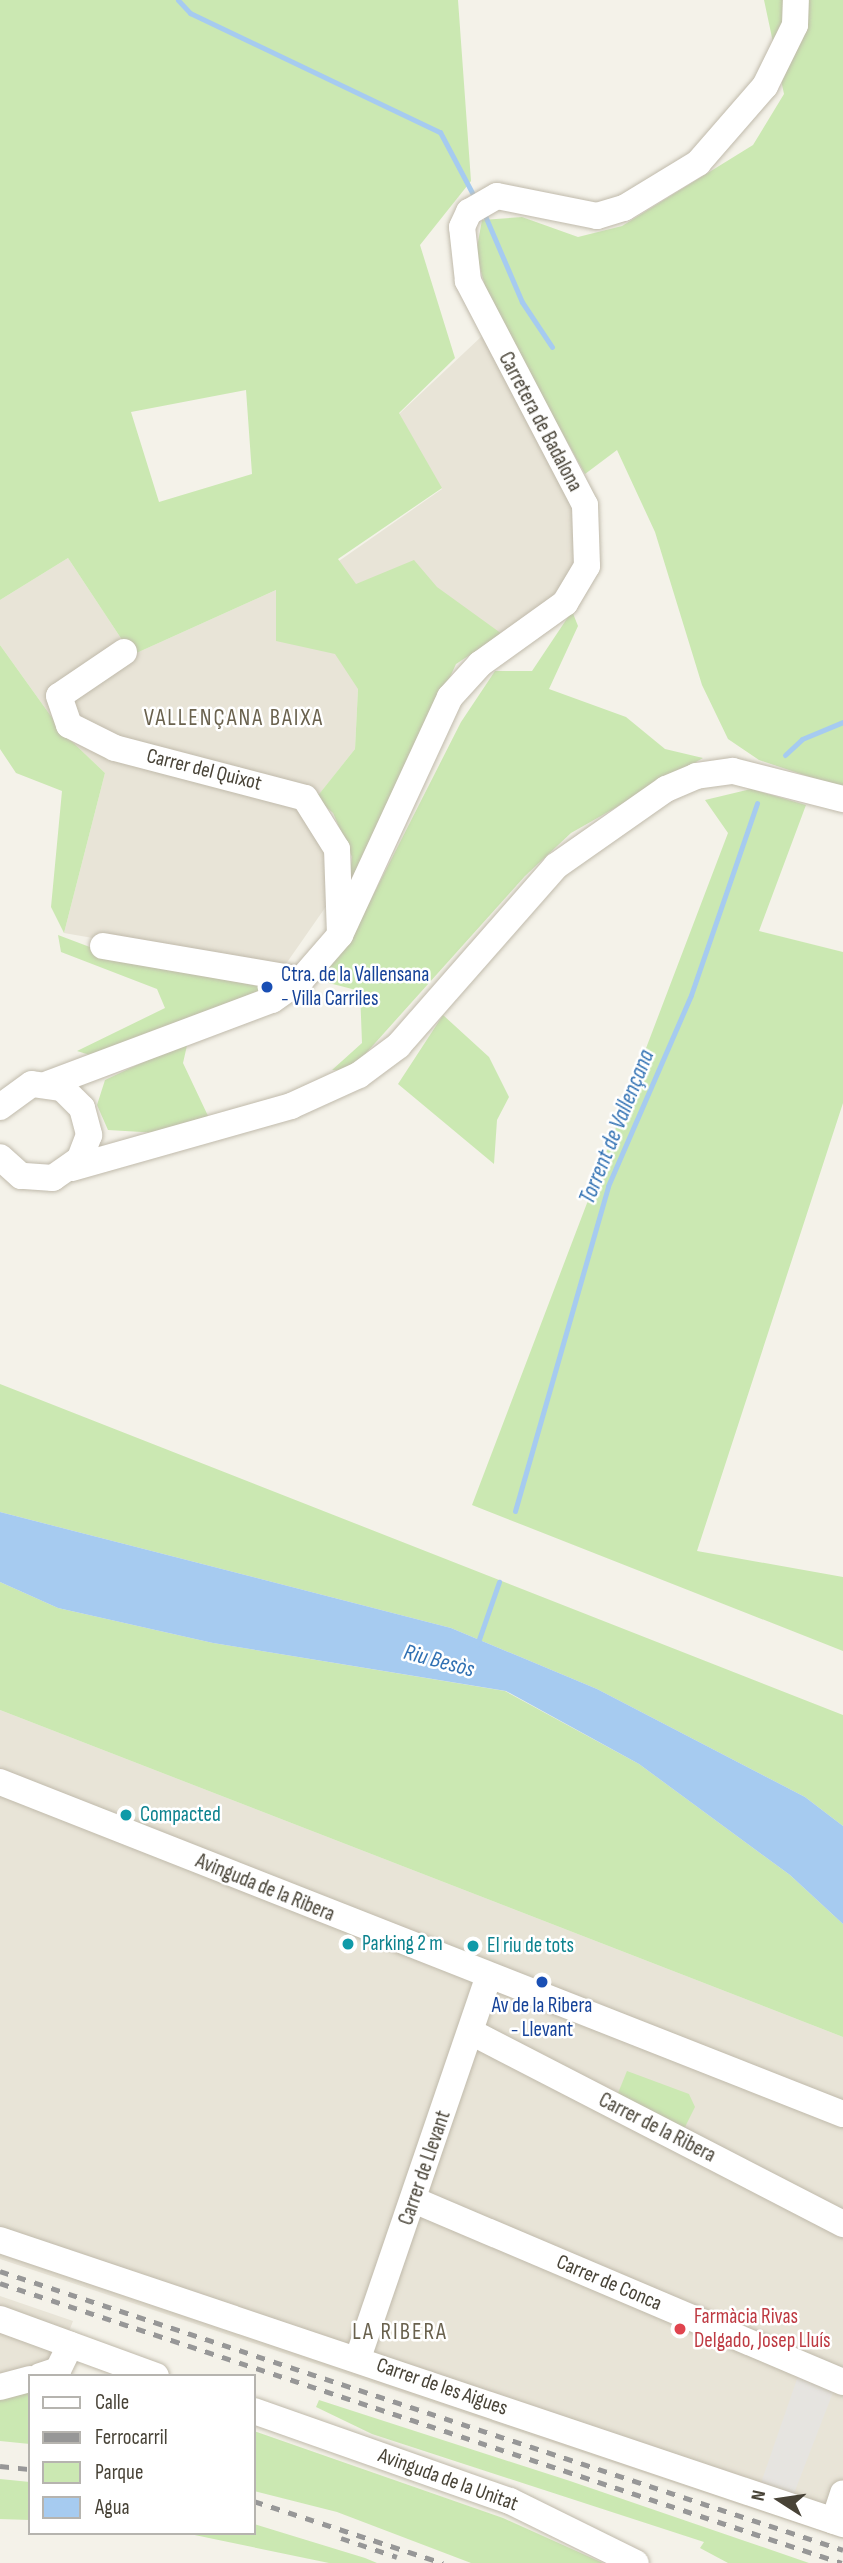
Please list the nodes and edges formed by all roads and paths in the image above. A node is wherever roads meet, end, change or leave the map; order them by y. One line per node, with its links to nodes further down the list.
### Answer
1 (796, 0): 4 (street, Carretera de Badalona)
2 (124, 652): 4 (street, Carrer del Quixot)
3 (843, 799): 12 (street)
4 (340, 935): 6 (street, Carretera de Badalona)
5 (103, 946): 6 (street)
6 (301, 981): 7 (street, Carretera de Badalona)
7 (104, 1063): 8 (street, Carretera de Badalona); 9 (street)
8 (48, 1084): 9 (street); 10 (street, Carretera de Badalona)
9 (77, 1101): 11 (street)
10 (0, 1107)
11 (89, 1135): 12 (street); 14 (street)
12 (124, 1151): 14 (street)
13 (0, 1157): 14 (street)
14 (72, 1168)
15 (1, 1784): 16 (street, Avinguda de la Ribera)
16 (489, 1976): 17 (street, Carrer de Llevant); 18 (street, Avinguda de la Ribera)
17 (471, 2032): 19 (street, Carrer de Llevant); 20 (street, Carrer de la Ribera)
18 (843, 2114)
19 (414, 2200): 24 (street, Carrer de Llevant); 28 (street, Carrer de Conca)
20 (843, 2224)
21 (0, 2240): 24 (street, Carrer de les Aigues)
22 (0, 2319): 23 (street)
23 (70, 2345): 25 (street); 26 (street)
24 (358, 2358): 32 (street, Carrer de les Aigues)
25 (46, 2374)
26 (150, 2374)
27 (28, 2380): 29 (street)
28 (843, 2382)
29 (0, 2387)
30 (256, 2412): 33 (street, Avinguda de la Unitat)
31 (843, 2493): 32 (street)
32 (839, 2522)
33 (636, 2563)

